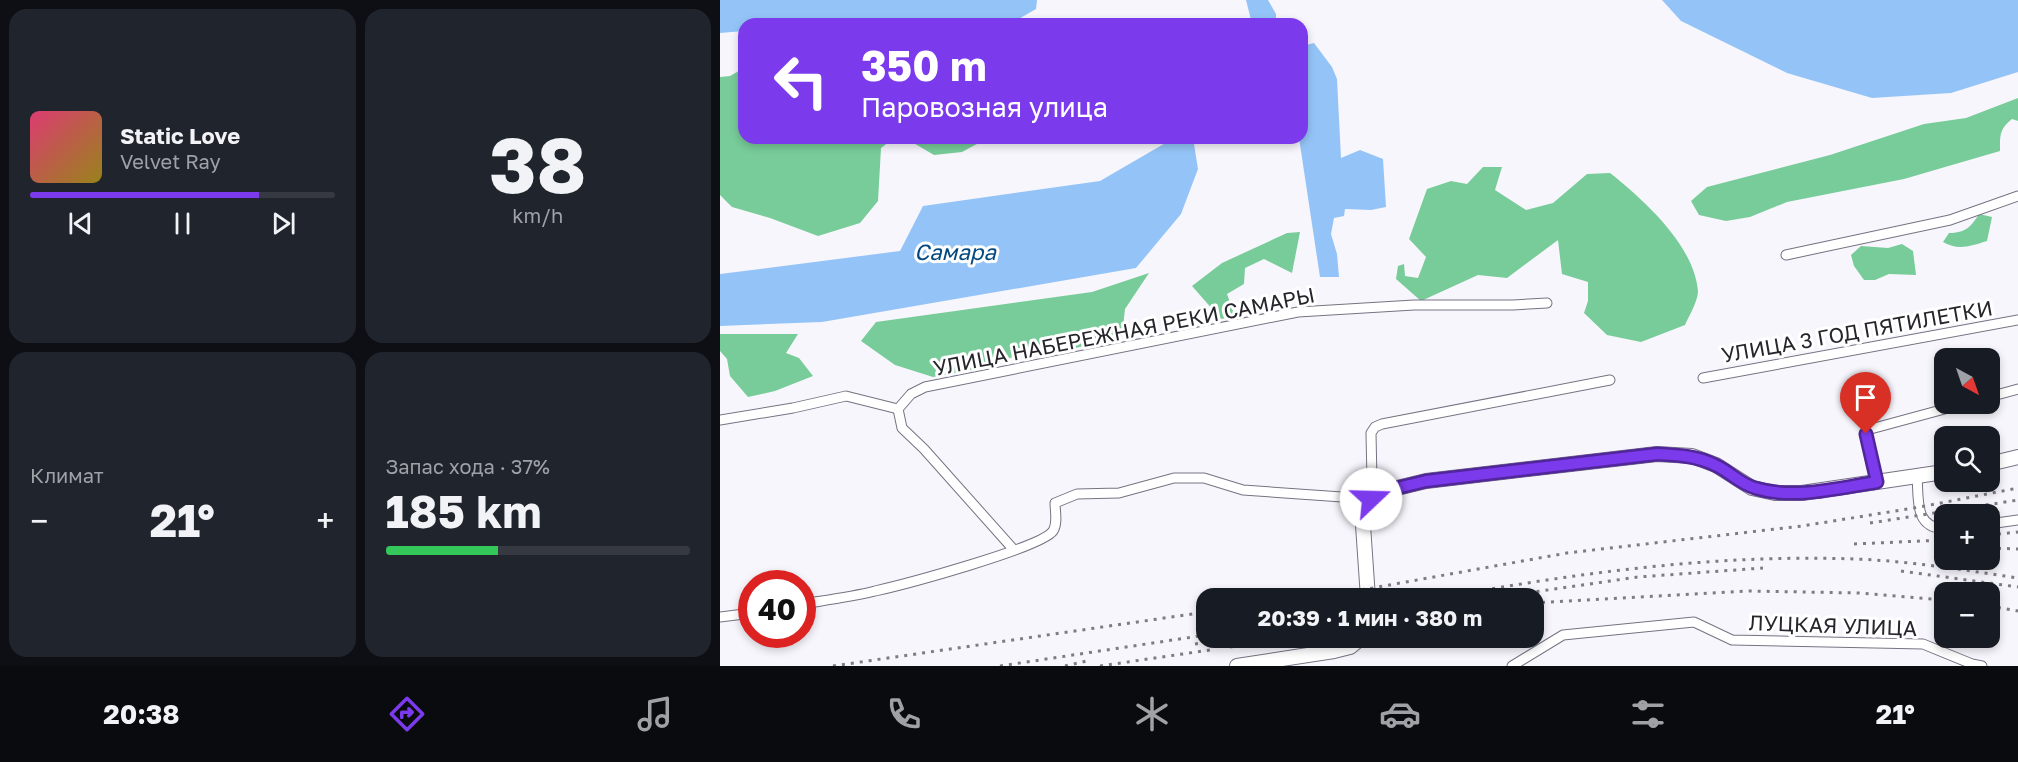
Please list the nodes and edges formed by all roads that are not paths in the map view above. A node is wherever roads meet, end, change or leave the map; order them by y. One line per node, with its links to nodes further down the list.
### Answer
1 (2018, 196): 2 (street)
2 (1786, 255)
3 (1547, 303): 9 (street, УЛИЦА НАБЕРЕЖНАЯ РЕКИ САМАРЫ)
4 (2018, 320): 5 (street, УЛИЦА 3 ГОД ПЯТИЛЕТКИ)
5 (1703, 378)
6 (1610, 380): 17 (street)
7 (2018, 389): 8 (street)
8 (2000, 394)
9 (898, 409): 11 (street); 21 (street)
10 (1934, 412): 16 (street)
11 (720, 420)
12 (2018, 457): 13 (street)
13 (2000, 461)
14 (1934, 474): 15 (street)
15 (1917, 477): 16 (street); 20 (street)
16 (1877, 482): 17 (street)
17 (1371, 499): 21 (street); 22 (street)
18 (2018, 520): 19 (street)
19 (2000, 522)
20 (1934, 528)
21 (1014, 550): 23 (street)
22 (1367, 588)
23 (816, 602)
24 (738, 614): 25 (street)
25 (720, 617)
26 (1346, 648): 27 (street)
27 (1237, 666)
28 (1512, 666): 29 (street, ЛУЦКАЯ УЛИЦА)
29 (1982, 666)

